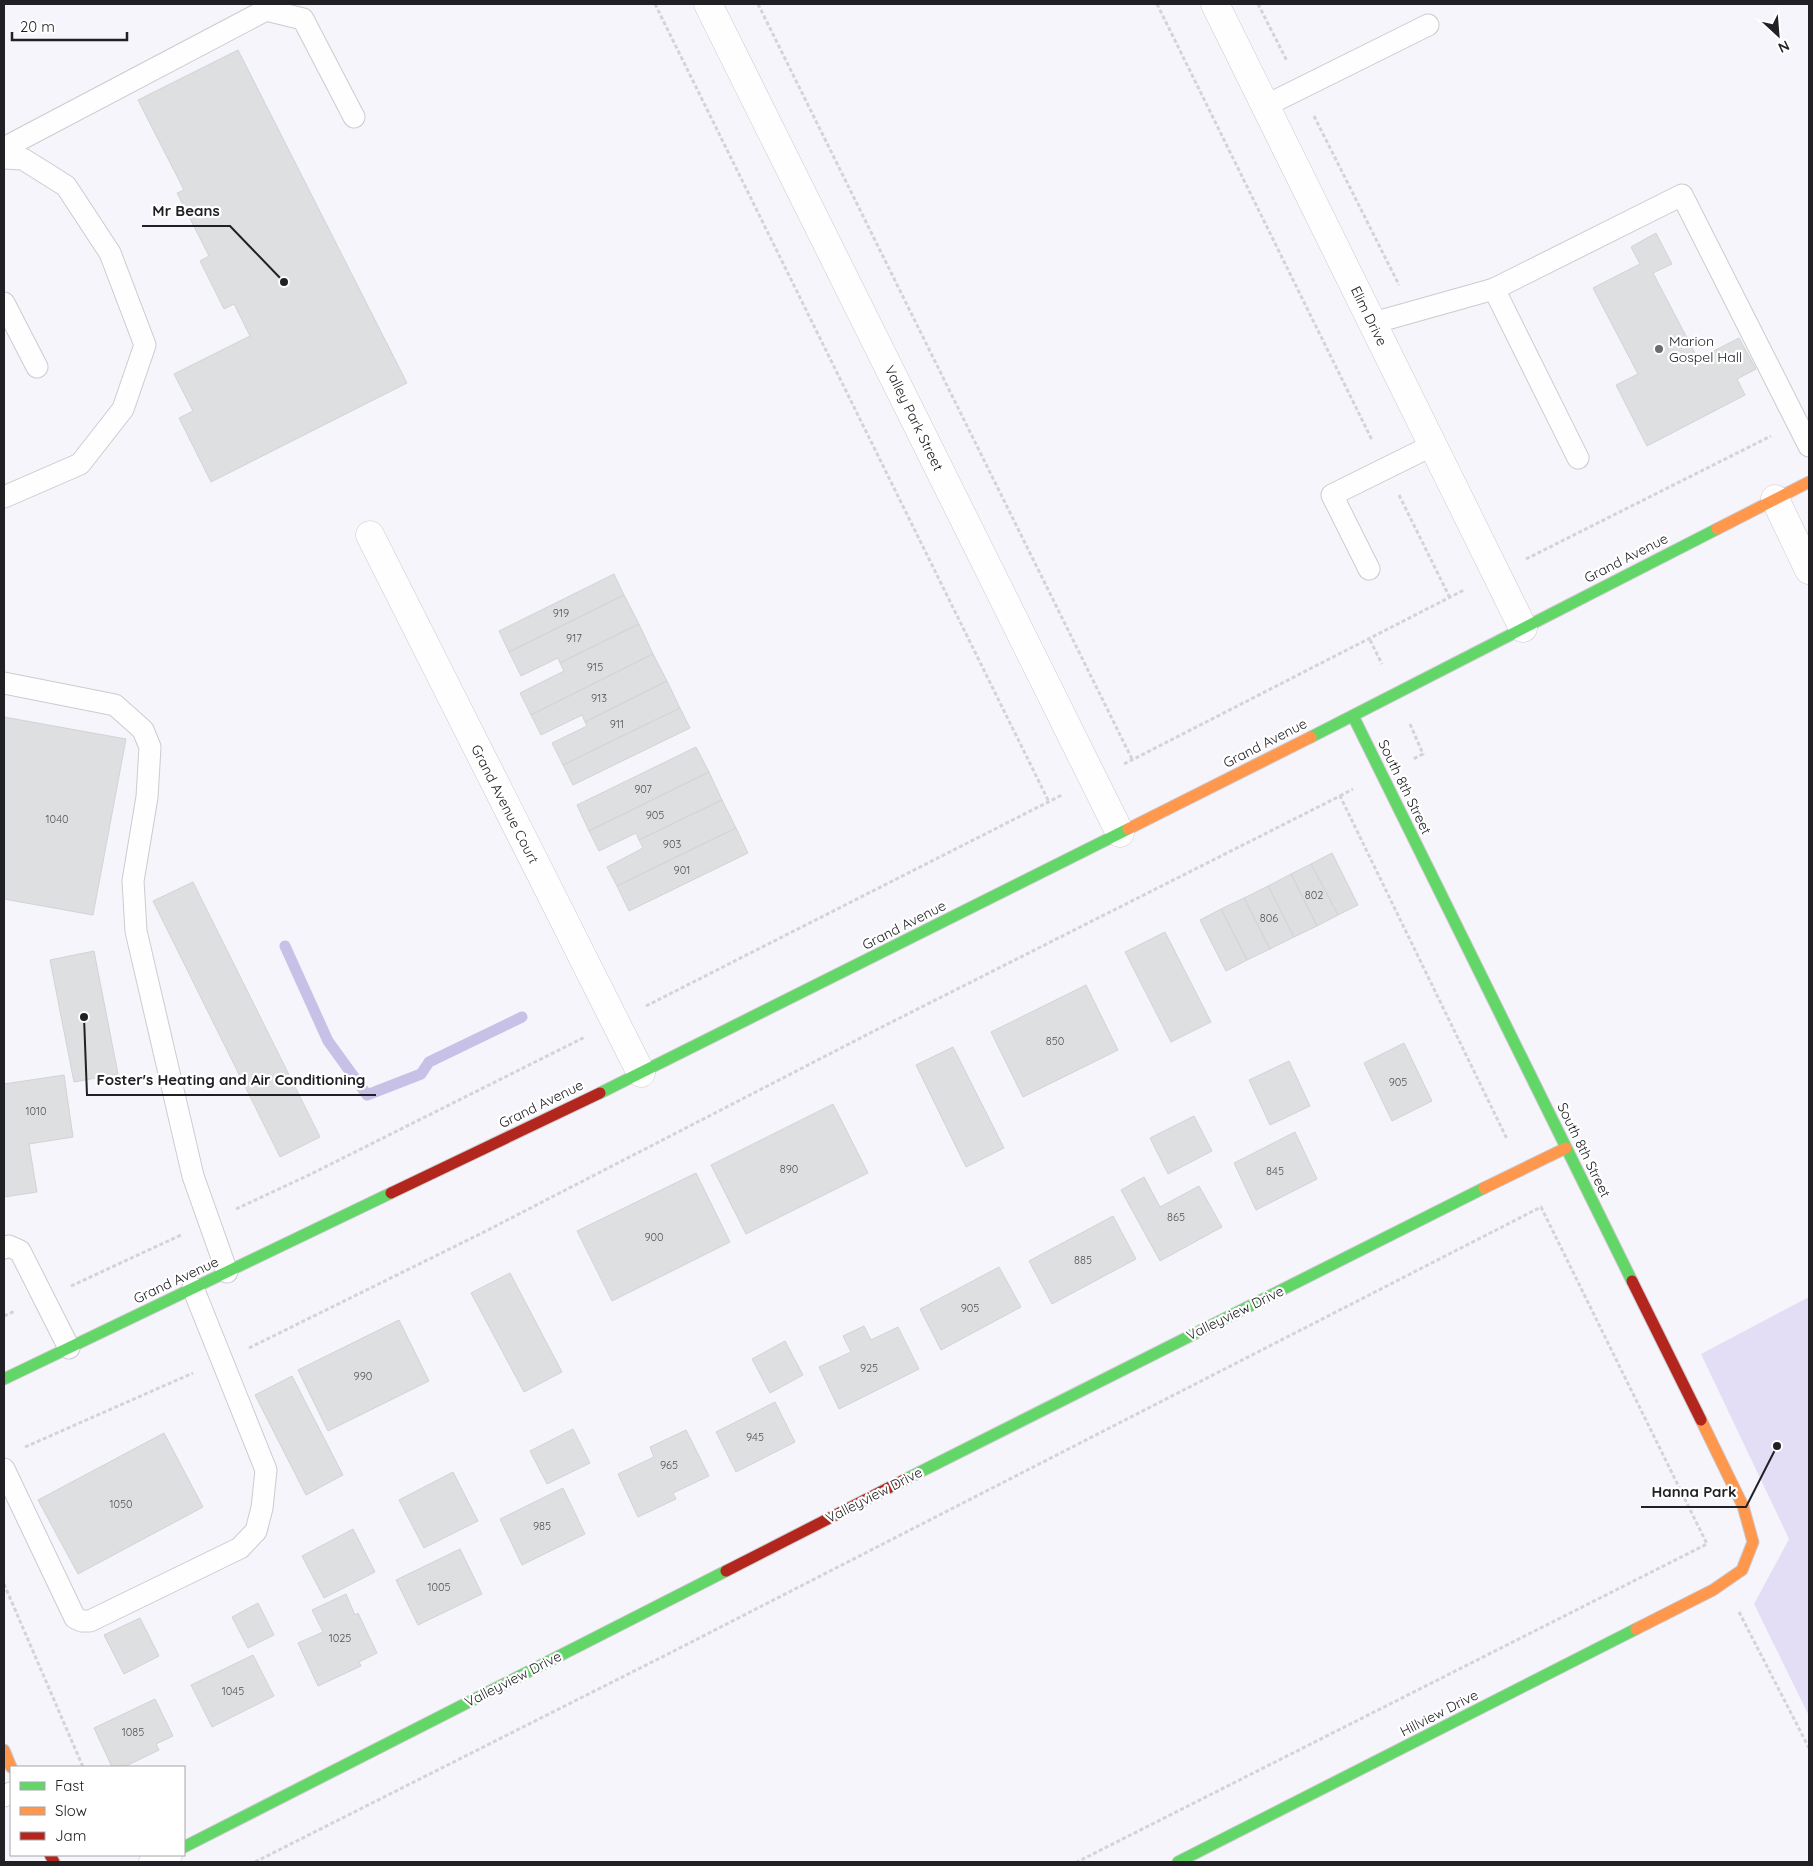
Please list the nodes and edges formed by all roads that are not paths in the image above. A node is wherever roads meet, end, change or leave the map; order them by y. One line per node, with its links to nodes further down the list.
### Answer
1 (708, 4): 24 (street, Valley Park Street)
2 (1215, 4): 4 (street, Elim Drive)
3 (1428, 25): 4 (lane)
4 (1265, 106): 10 (street, Elim Drive)
5 (354, 117): 6 (lane)
6 (4, 148)
7 (4, 158): 16 (lane)
8 (1494, 289): 10 (lane); 13 (lane); 14 (lane)
9 (4, 303): 11 (lane)
10 (1373, 323): 12 (street, Elim Drive)
11 (37, 367)
12 (1433, 445): 19 (lane); 21 (street, Elim Drive)
13 (1809, 446)
14 (1578, 458)
15 (1809, 482): 17 (street, Grand Avenue)
16 (4, 497)
17 (1775, 499): 20 (street); 21 (street, Grand Avenue)
18 (370, 535): 25 (street, Grand Avenue Court)
19 (1369, 569)
20 (1809, 570)
21 (1523, 628): 23 (street, Grand Avenue)
22 (4, 683): 28 (lane)
23 (1353, 716): 24 (street, Grand Avenue); 26 (street, South 8th Street)
24 (1120, 833): 25 (street, Grand Avenue)
25 (641, 1073): 28 (street, Grand Avenue)
26 (1566, 1148): 33 (street, South 8th Street); 36 (street, Valleyview Drive)
27 (4, 1248): 30 (lane)
28 (227, 1272): 29 (street, Grand Avenue)
29 (193, 1288): 30 (street, Grand Avenue); 32 (lane)
30 (69, 1348): 31 (street, Grand Avenue)
31 (4, 1379)
32 (4, 1469)
33 (1713, 1590): 39 (street, Hillview Drive)
34 (4, 1750): 35 (street)
35 (11, 1766)
36 (185, 1846)
37 (166, 1856): 38 (street)
38 (153, 1862)
39 (1178, 1862)

